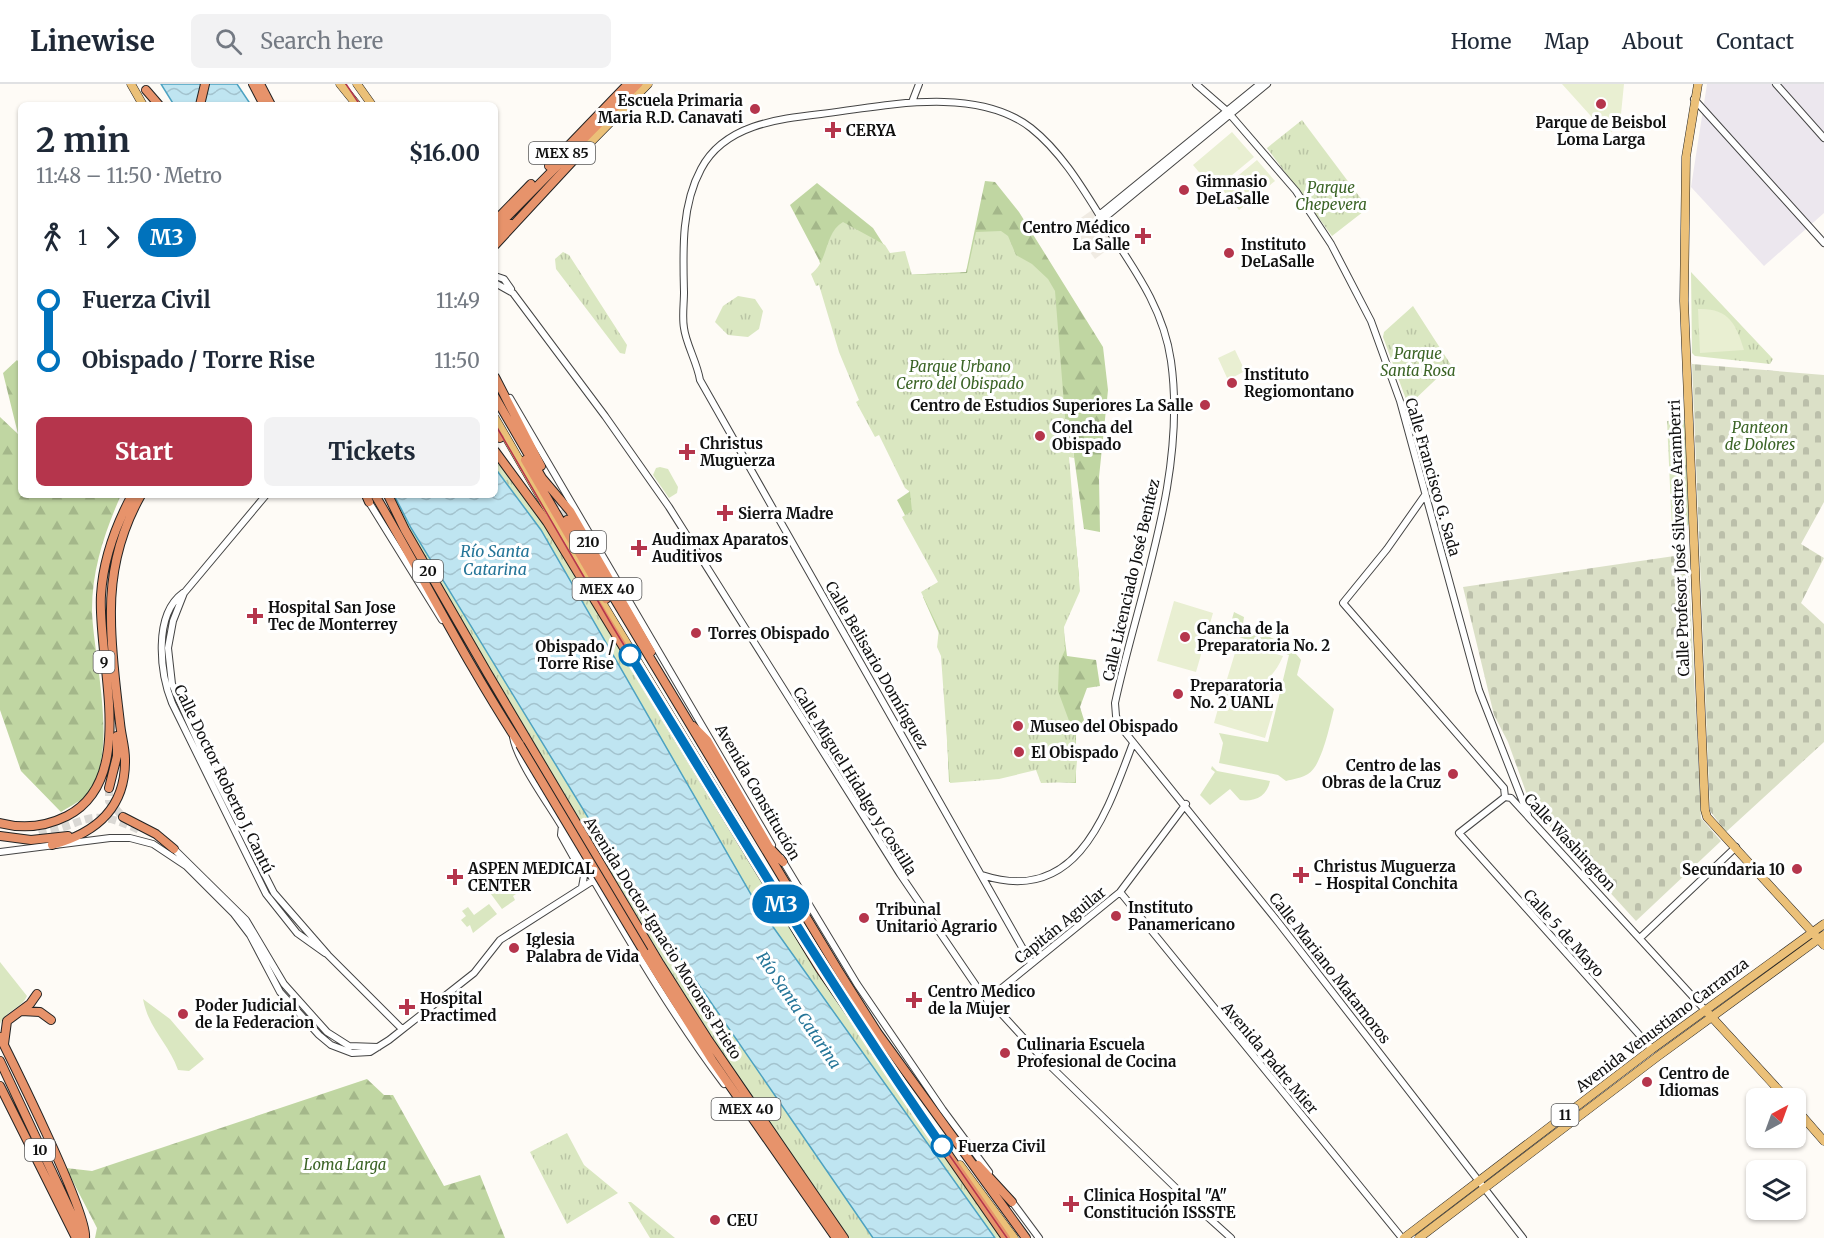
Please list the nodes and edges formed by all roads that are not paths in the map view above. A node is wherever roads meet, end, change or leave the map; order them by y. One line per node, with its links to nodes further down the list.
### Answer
1 (132, 84): 19 (main road)
2 (205, 84): 22 (highway)
3 (253, 84): 23 (highway)
4 (260, 84): 24 (highway)
5 (340, 84): 17 (main road)
6 (357, 84): 27 (main road)
7 (628, 84): 35 (highway, MEX 85)
8 (638, 84): 30 (highway, MEX 85)
9 (648, 84): 32 (main road, MEX 85)
10 (919, 84): 28 (street)
11 (1196, 84): 29 (street, Calle Francisco G. Sada)
12 (1260, 84): 29 (street)
13 (1267, 84): 29 (street)
14 (1698, 84): 18 (main road, Calle Profesor José Silvestre Aramberri)
15 (1776, 84): 31 (street)
16 (145, 87): 20 (highway); 21 (highway)
17 (347, 94): 25 (main road); 26 (main road)
18 (1694, 99): 39 (street); 86 (main road, Calle Profesor José Silvestre Aramberri)
19 (142, 102)
20 (152, 102)
21 (157, 102)
22 (201, 102)
23 (262, 102)
24 (269, 102)
25 (351, 102)
26 (354, 102)
27 (370, 102)
28 (912, 102): 34 (street, Calle Licenciado José Benítez); 43 (street, Calle Licenciado José Benítez)
29 (1228, 113): 34 (street); 51 (street, Calle Francisco G. Sada)
30 (585, 138): 33 (highway); 36 (highway, MEX 85)
31 (1824, 138)
32 (582, 151): 33 (highway); 37 (highway)
33 (528, 202): 38 (highway)
34 (1101, 217): 67 (street, Calle Licenciado José Benítez)
35 (498, 218)
36 (498, 226)
37 (498, 240)
38 (498, 240)
39 (1824, 243)
40 (498, 277): 42 (street, Calle Miguel Hidalgo y Costilla)
41 (498, 284): 42 (street)
42 (513, 292): 104 (street, Calle Miguel Hidalgo y Costilla)
43 (700, 380): 90 (street, Calle Belisario Domínguez)
44 (498, 381): 89 (street, Avenida Constitución)
45 (498, 382): 50 (highway)
46 (498, 402): 50 (highway, 210)
47 (498, 410): 64 (highway)
48 (498, 423): 129 (main road)
49 (498, 455): 128 (highway, MEX 40)
50 (554, 490): 65 (highway, 210)
51 (1425, 495): 58 (street); 59 (street, Calle Francisco G. Sada)
52 (131, 498): 78 (highway, 9)
53 (140, 498): 66 (highway, 9)
54 (264, 498): 109 (street, Calle Doctor Roberto J. Cantú)
55 (370, 498): 61 (highway, MEX 40)
56 (370, 498): 62 (street, 20)
57 (388, 498): 63 (highway, Avenida Doctor Ignacio Morones Prieto / 20)
58 (1418, 506): 59 (street); 73 (street, Calle Washington)
59 (1430, 511): 71 (street, Calle Francisco G. Sada)
60 (567, 520): 64 (highway, Avenida Constitución / MEX 40)
61 (423, 576): 62 (highway, Avenida Doctor Ignacio Morones Prieto); 63 (highway, Avenida Doctor Ignacio Morones Prieto / MEX 40)
62 (458, 642): 69 (highway, Avenida Doctor Ignacio Morones Prieto / MEX 40)
63 (472, 645): 96 (highway, Avenida Doctor Ignacio Morones Prieto / MEX 40)
64 (648, 658): 65 (highway, Avenida Constitución / MEX 40)
65 (669, 694): 68 (highway, Avenida Constitución / MEX 40)
66 (117, 695): 72 (highway); 82 (highway, 9)
67 (1116, 716): 70 (street, Calle Mariano Matamoros)
68 (688, 722): 89 (highway); 119 (highway, Avenida Constitución / MEX 40)
69 (513, 734): 79 (street); 117 (highway, Avenida Doctor Ignacio Morones Prieto / MEX 40, bridge)
70 (1133, 743): 75 (street, Calle Mariano Matamoros); 90 (street)
71 (1518, 786): 73 (street); 76 (street, Calle Francisco G. Sada)
72 (109, 788)
73 (1504, 788): 74 (street, Calle Washington)
74 (1504, 797): 76 (street, Calle Washington); 113 (street, Calle 5 de Mayo)
75 (1186, 804): 93 (street, Capitán Aguilar); 121 (street, Calle Mariano Matamoros)
76 (1528, 815): 99 (street, Calle Washington)
77 (123, 817): 87 (highway)
78 (0, 823)
79 (562, 825): 91 (street, Avenida Doctor Ignacio Morones Prieto); 92 (street)
80 (0, 830): 83 (highway)
81 (140, 830): 87 (highway)
82 (83, 833): 84 (highway, 9); 85 (highway)
83 (39, 834)
84 (0, 836)
85 (52, 845): 88 (street); 105 (street)
86 (1736, 848): 95 (main road, Calle Profesor José Silvestre Aramberri); 99 (street)
87 (174, 849): 103 (street)
88 (0, 852)
89 (783, 862): 123 (street, Avenida Constitución)
90 (982, 874): 101 (street, Calle Belisario Domínguez)
91 (594, 880): 92 (street); 94 (street, Avenida Doctor Ignacio Morones Prieto); 96 (highway)
92 (581, 888): 94 (street); 109 (street)
93 (1120, 892): 101 (street, Capitán Aguilar); 133 (street, Avenida Padre Mier)
94 (603, 894): 117 (street, Avenida Doctor Ignacio Morones Prieto)
95 (1798, 915): 97 (main road); 98 (main road, Calle Profesor José Silvestre Aramberri)
96 (635, 921): 127 (highway, Avenida Doctor Ignacio Morones Prieto / MEX 40)
97 (1824, 924): 98 (main road, Avenida Venustiano Carranza / 11)
98 (1813, 932): 100 (main road, Calle Profesor José Silvestre Aramberri); 107 (main road, Avenida Venustiano Carranza / 11)
99 (1640, 938): 107 (street, Calle Washington)
100 (1822, 940): 107 (main road, Avenida Venustiano Carranza / 11)
101 (1031, 963): 104 (street, Capitán Aguilar)
102 (36, 993): 106 (highway)
103 (293, 995): 105 (street); 112 (street)
104 (987, 1000): 132 (street, Calle Miguel Hidalgo y Costilla)
105 (287, 1001): 112 (street)
106 (18, 1011): 108 (highway); 111 (highway)
107 (1708, 1013): 113 (main road, Avenida Venustiano Carranza / 11); 116 (main road, Calle Washington); 122 (main road, Avenida Venustiano Carranza / 11)
108 (51, 1020)
109 (402, 1029): 112 (street)
110 (0, 1037): 111 (highway)
111 (5, 1047): 125 (highway)
112 (378, 1047)
113 (1652, 1049): 121 (main road, Avenida Venustiano Carranza / 11)
114 (0, 1061): 125 (highway, 10)
115 (0, 1086): 124 (highway, 10)
116 (1777, 1088)
117 (737, 1096): 126 (highway, Avenida Doctor Ignacio Morones Prieto / MEX 40)
118 (1806, 1120): 120 (main road)
119 (951, 1137): 123 (highway); 130 (highway, Avenida Constitución / MEX 40)
120 (1824, 1141)
121 (1478, 1181): 122 (street, Calle Mariano Matamoros); 133 (main road, Avenida Venustiano Carranza / 11)
122 (1483, 1188): 134 (main road, Avenida Venustiano Carranza / 11); 135 (street, Calle Mariano Matamoros)
123 (1012, 1202): 131 (street, Avenida Constitución)
124 (76, 1238)
125 (84, 1238)
126 (836, 1238)
127 (844, 1238)
128 (1006, 1238)
129 (1014, 1238)
130 (1026, 1238)
131 (1039, 1238)
132 (1231, 1238)
133 (1403, 1238)
134 (1419, 1238)
135 (1523, 1238)

